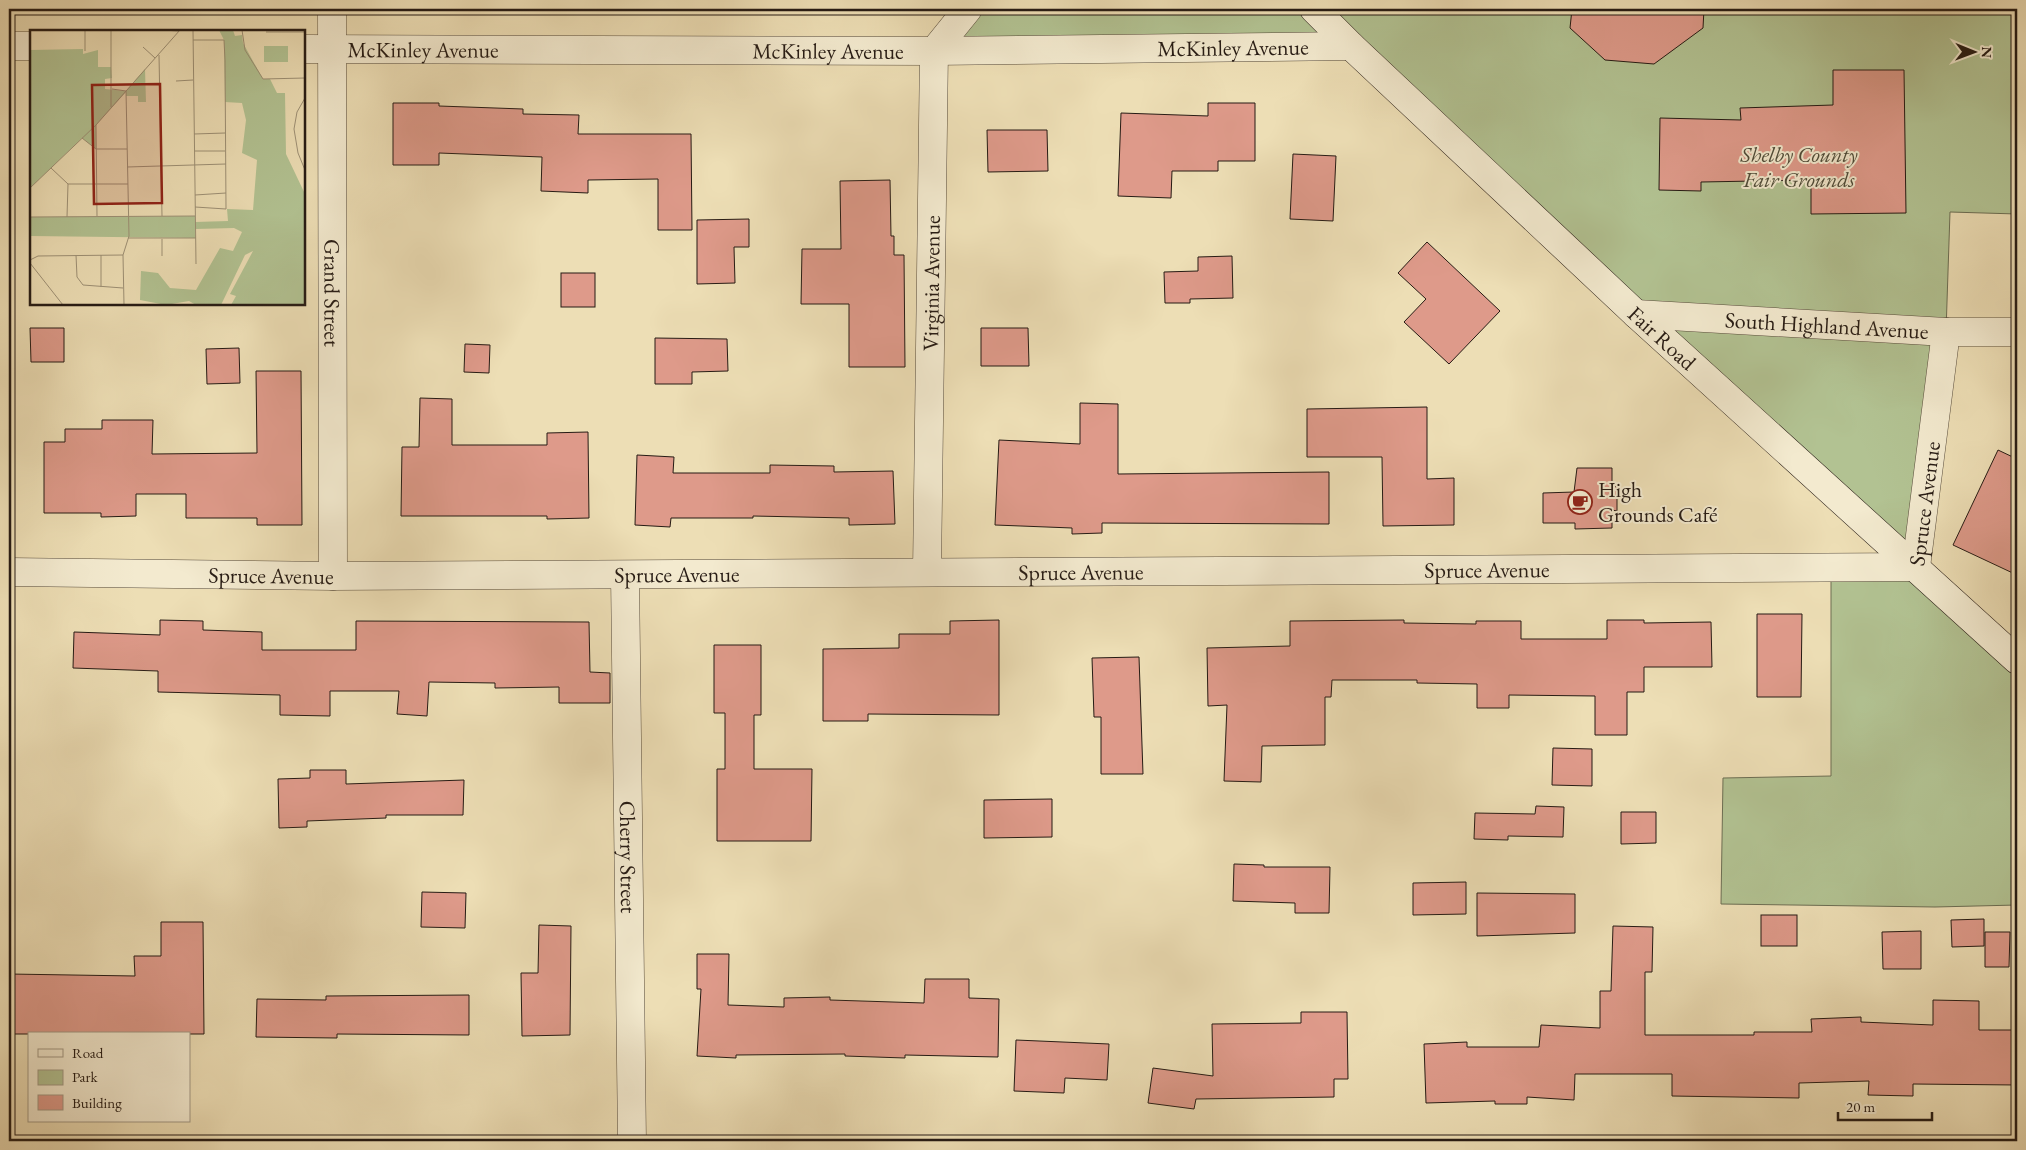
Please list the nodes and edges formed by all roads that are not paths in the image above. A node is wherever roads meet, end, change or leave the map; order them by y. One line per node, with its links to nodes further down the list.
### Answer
1 (332, 9): 8 (street, Grand Street)
2 (968, 9): 9 (street)
3 (1314, 9): 6 (street, Fair Road)
4 (9, 46): 5 (street)
5 (30, 46)
6 (1351, 46): 9 (street, McKinley Avenue); 10 (street, Fair Road)
7 (305, 49): 8 (street, McKinley Avenue)
8 (331, 50): 9 (street, McKinley Avenue); 17 (street, Grand Street)
9 (934, 51): 14 (street, Virginia Avenue)
10 (1636, 314): 11 (street, South Highland Avenue); 13 (street, Fair Road)
11 (1946, 332): 12 (street, South Highland Avenue); 13 (street, Spruce Avenue)
12 (2017, 332)
13 (1916, 567): 14 (street, Spruce Avenue); 18 (street, Fair Road)
14 (927, 571): 16 (street, Spruce Avenue)
15 (9, 572): 17 (street, Spruce Avenue)
16 (624, 575): 17 (street, Spruce Avenue); 19 (street, Cherry Street)
17 (333, 576)
18 (2017, 660)
19 (632, 1141)

